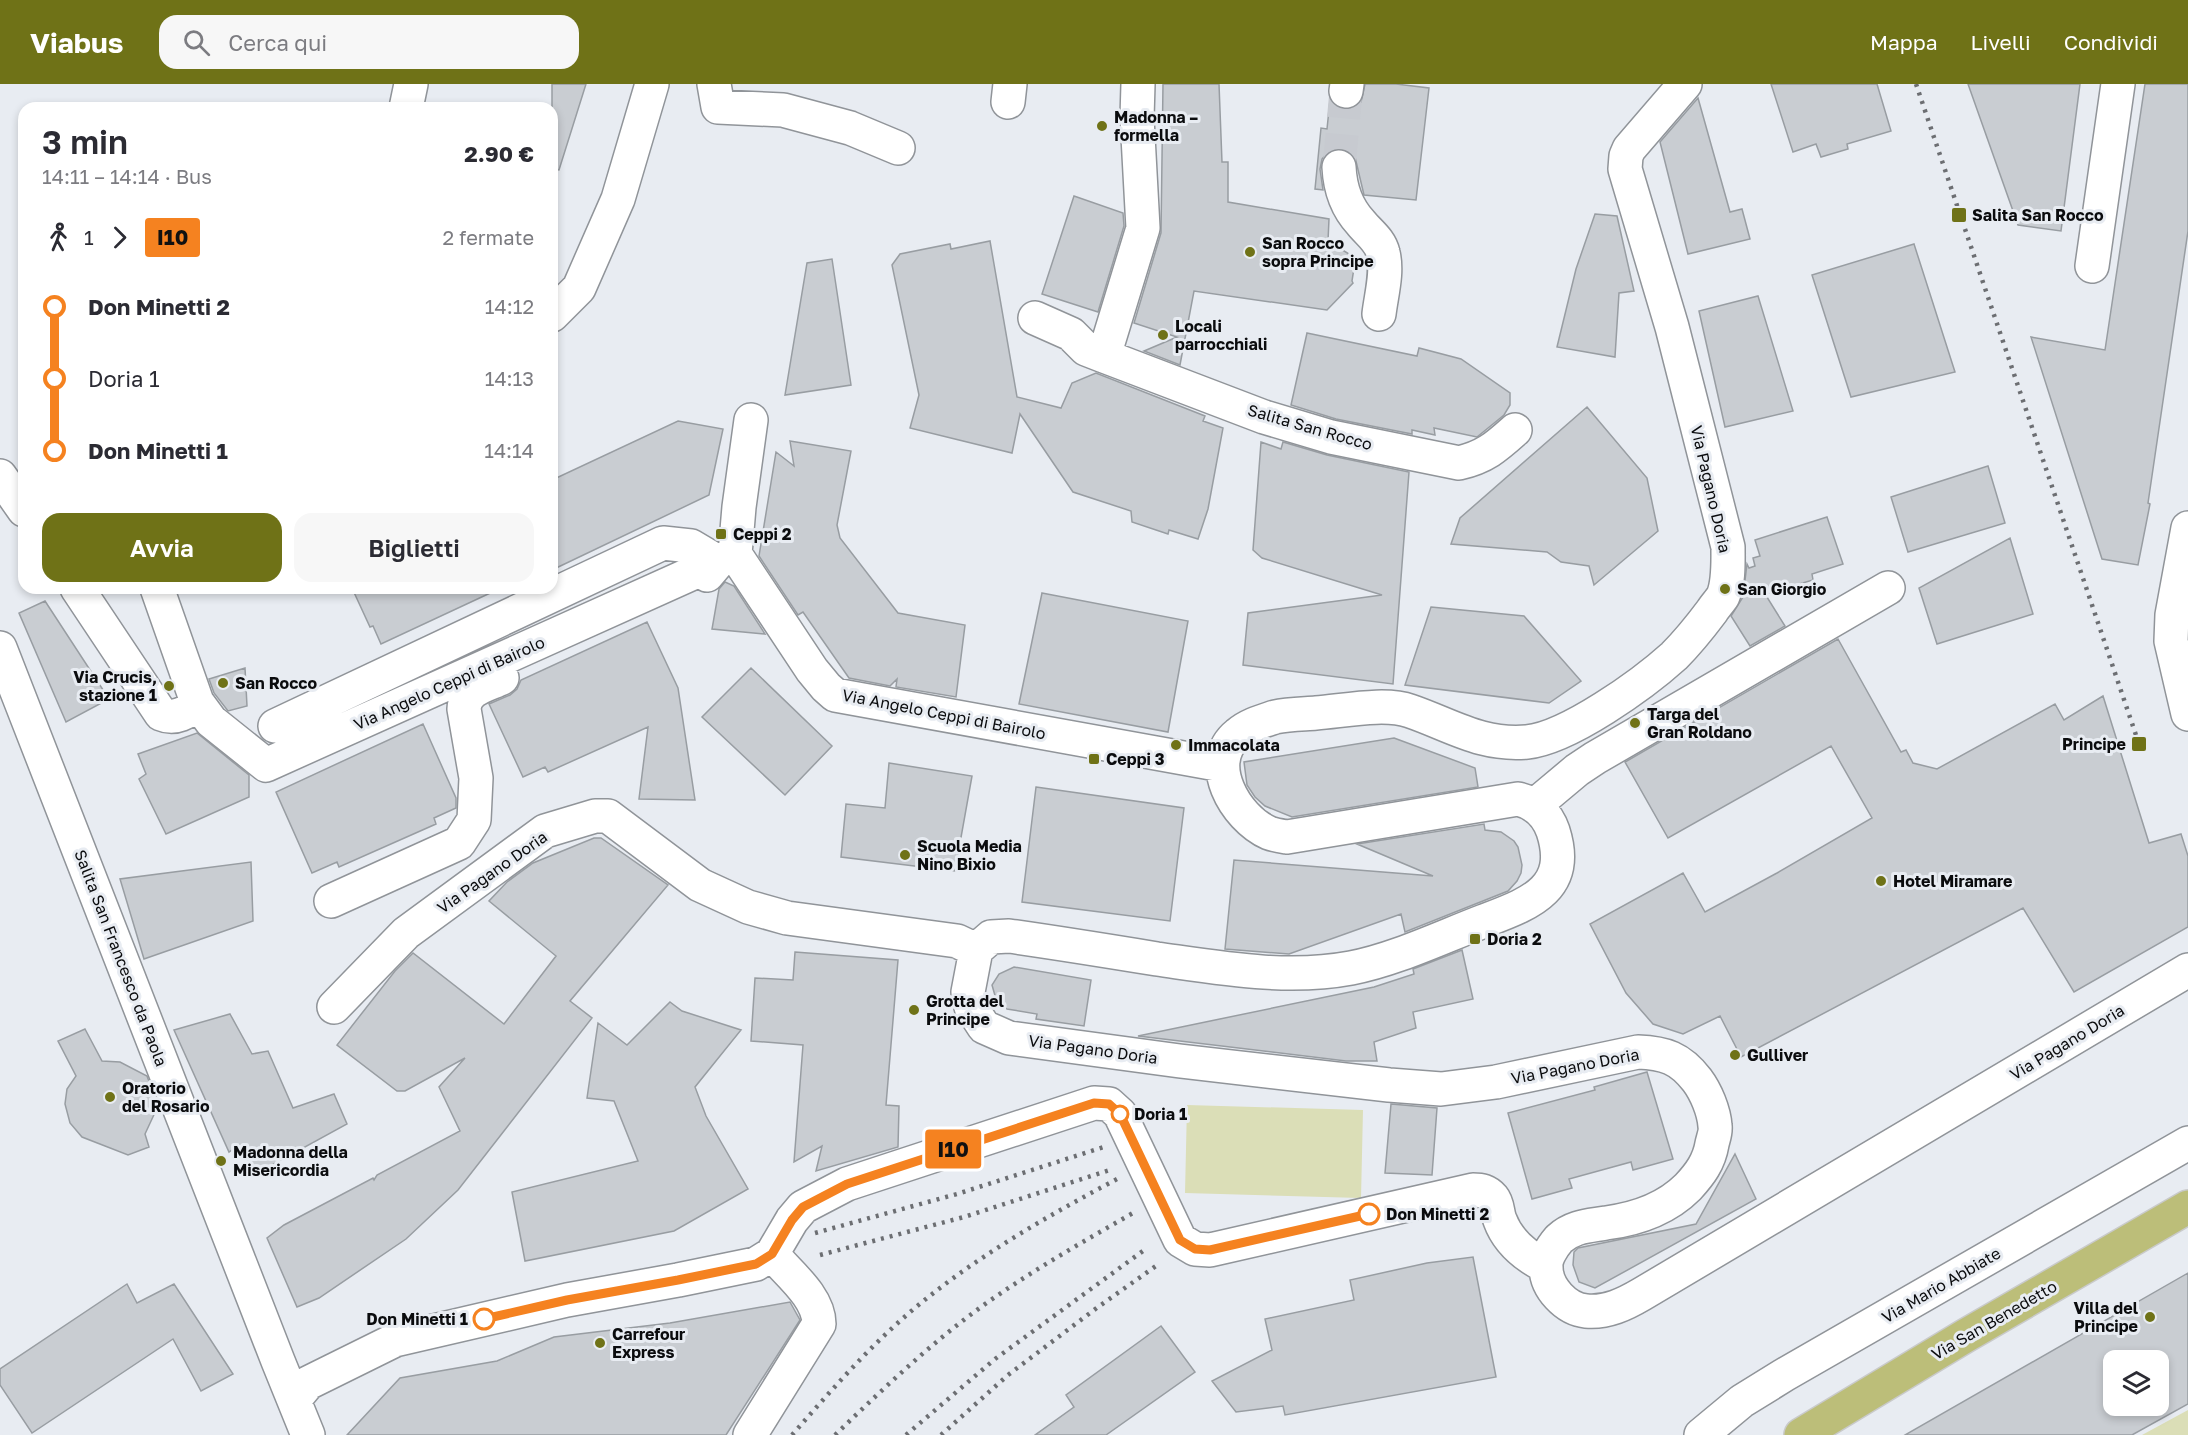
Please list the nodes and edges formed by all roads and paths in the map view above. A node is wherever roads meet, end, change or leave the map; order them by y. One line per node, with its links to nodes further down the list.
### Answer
1 (411, 84): 7 (street)
2 (714, 84): 8 (street)
3 (1138, 84): 14 (street)
4 (1685, 84): 30 (street, Via Pagano Doria)
5 (2118, 84): 10 (street)
6 (650, 93): 11 (street)
7 (407, 102)
8 (898, 148)
9 (1339, 167): 12 (street)
10 (2092, 266)
11 (558, 309)
12 (1379, 314)
13 (1035, 318): 14 (street, Salita San Rocco)
14 (1104, 356): 16 (street, Salita San Rocco)
15 (752, 420): 20 (street)
16 (1515, 430)
17 (0, 476): 18 (street)
18 (18, 502)
19 (2188, 528): 28 (street)
20 (727, 558): 22 (street, Via Angelo Ceppi di Bairolo); 27 (street, Via Angelo Ceppi di Bairolo); 30 (street, Via Angelo Ceppi di Bairolo); 32 (street)
21 (1888, 588): 31 (street)
22 (558, 593)
23 (81, 594): 27 (street)
24 (159, 594): 27 (street)
25 (555, 594): 29 (street, Via Angelo Ceppi di Bairolo)
26 (0, 648): 40 (street, Salita San Francesco da Paola)
27 (197, 702)
28 (2188, 714)
29 (275, 726)
30 (1222, 765): 31 (street)
31 (1534, 806): 33 (street)
32 (331, 901)
33 (976, 950): 35 (street, Via Pagano Doria); 39 (street, Via Pagano Doria)
34 (2188, 970): 39 (street, Via Pagano Doria)
35 (334, 1007)
36 (2188, 1143): 43 (street, Via Mario Abbiate)
37 (2188, 1207): 44 (main road, Via San Benedetto)
38 (772, 1254): 39 (street); 40 (street); 42 (street)
39 (1545, 1266)
40 (294, 1400): 41 (street, Salita San Francesco da Paola)
41 (308, 1435)
42 (750, 1435)
43 (1701, 1435)
44 (1801, 1435)

